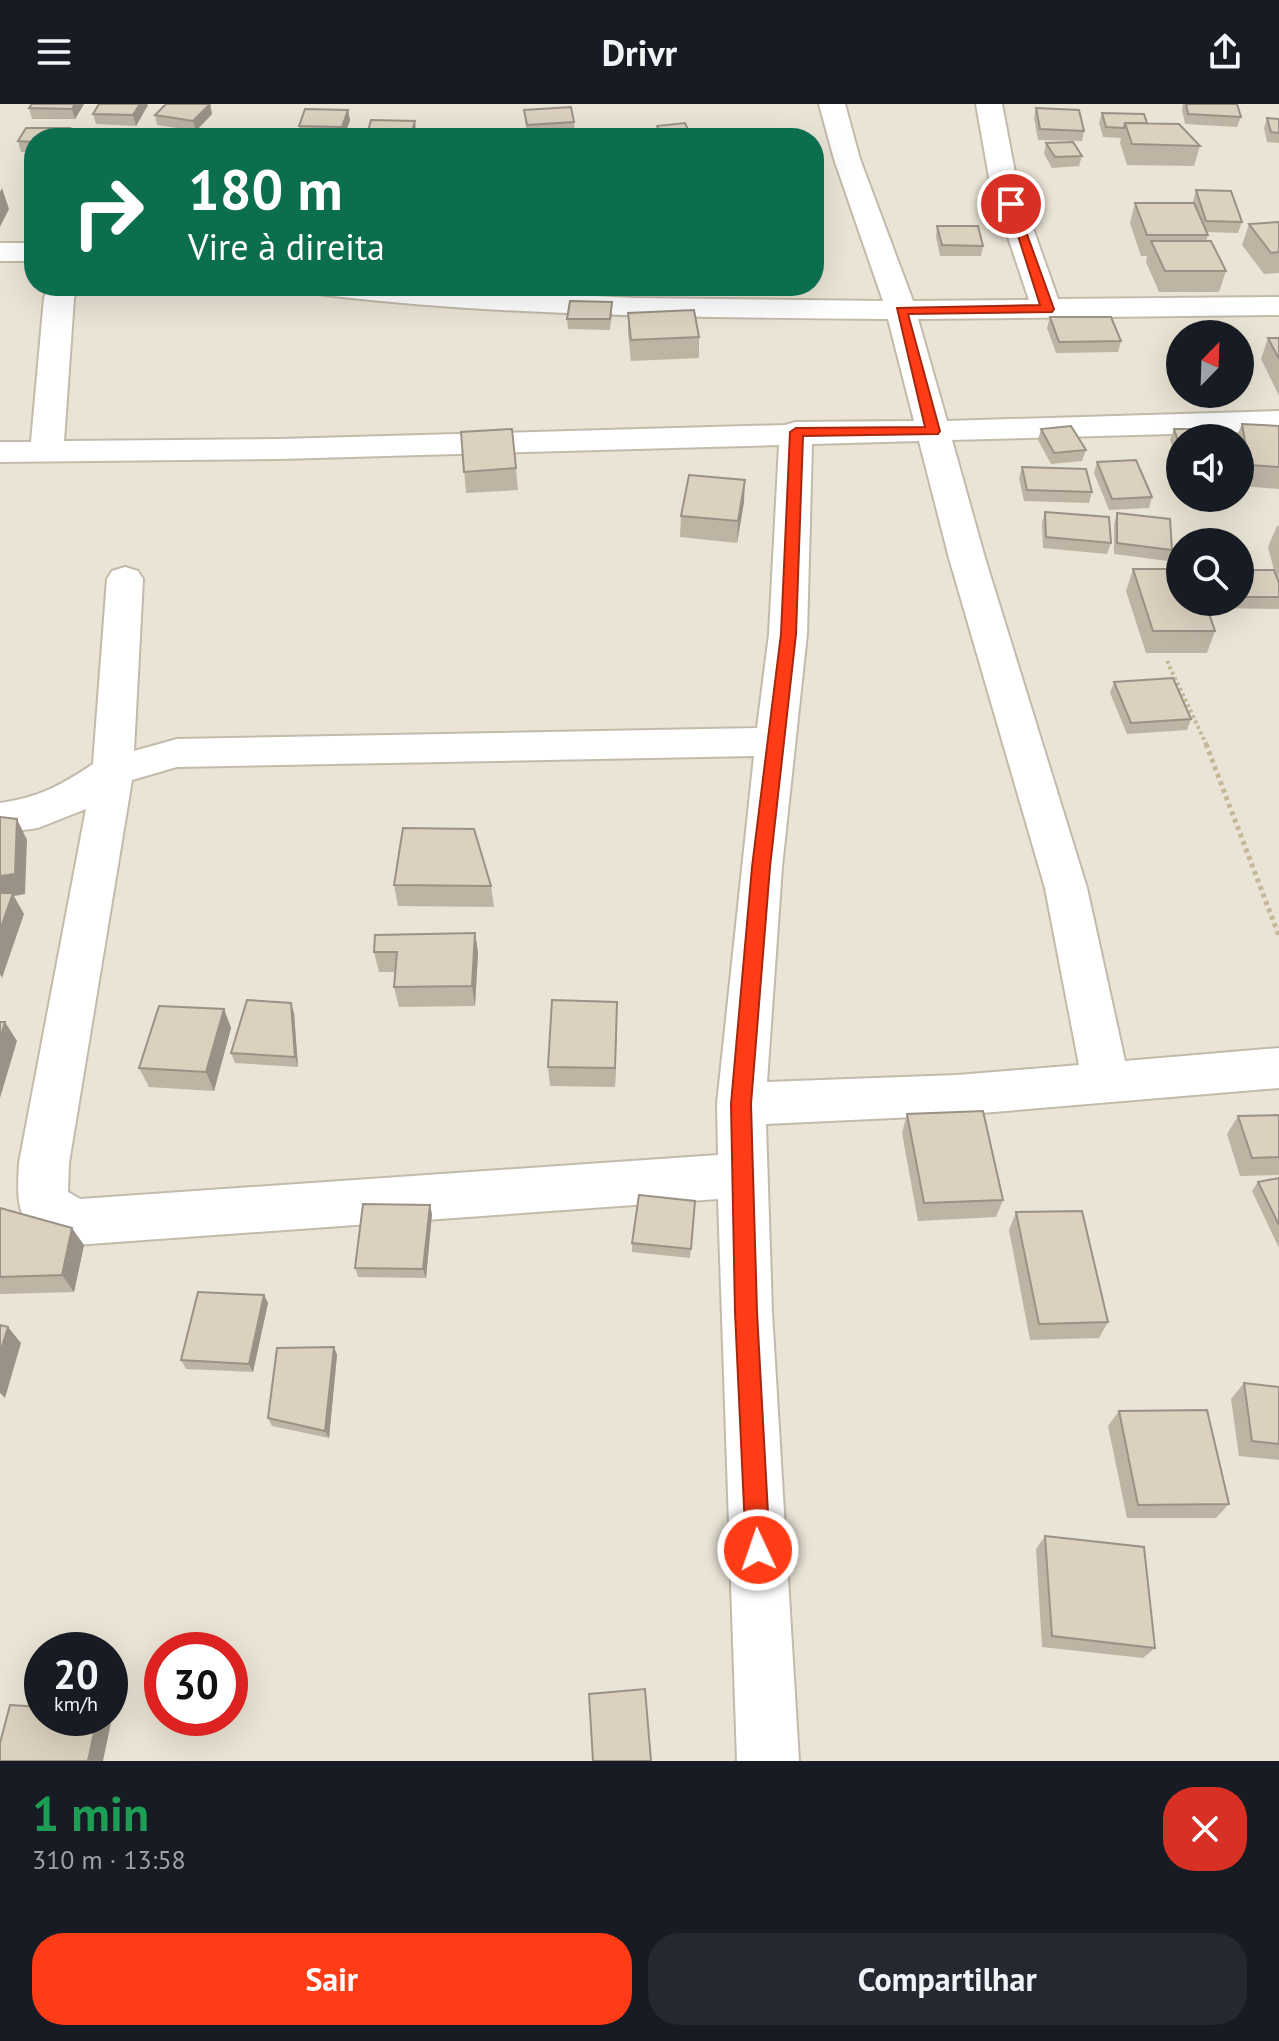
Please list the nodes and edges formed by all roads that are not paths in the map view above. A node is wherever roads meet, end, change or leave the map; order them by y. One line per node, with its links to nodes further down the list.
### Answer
1 (832, 104): 9 (street)
2 (989, 104): 8 (street)
3 (0, 252): 4 (street)
4 (24, 252)
5 (60, 296): 13 (street)
6 (407, 296): 9 (street)
7 (1279, 306): 8 (street)
8 (1047, 309): 9 (street)
9 (901, 310): 11 (street)
10 (1279, 421): 11 (street)
11 (933, 431): 12 (street); 20 (street)
12 (796, 432): 13 (street); 16 (street)
13 (47, 451): 14 (street)
14 (0, 452)
15 (125, 579): 17 (street)
16 (775, 742): 17 (street); 21 (street)
17 (113, 771): 18 (street); 22 (street)
18 (0, 818)
19 (1279, 1068): 20 (street)
20 (1106, 1081): 21 (street)
21 (741, 1104): 22 (street)
22 (743, 1175): 23 (street)
23 (768, 1761)

